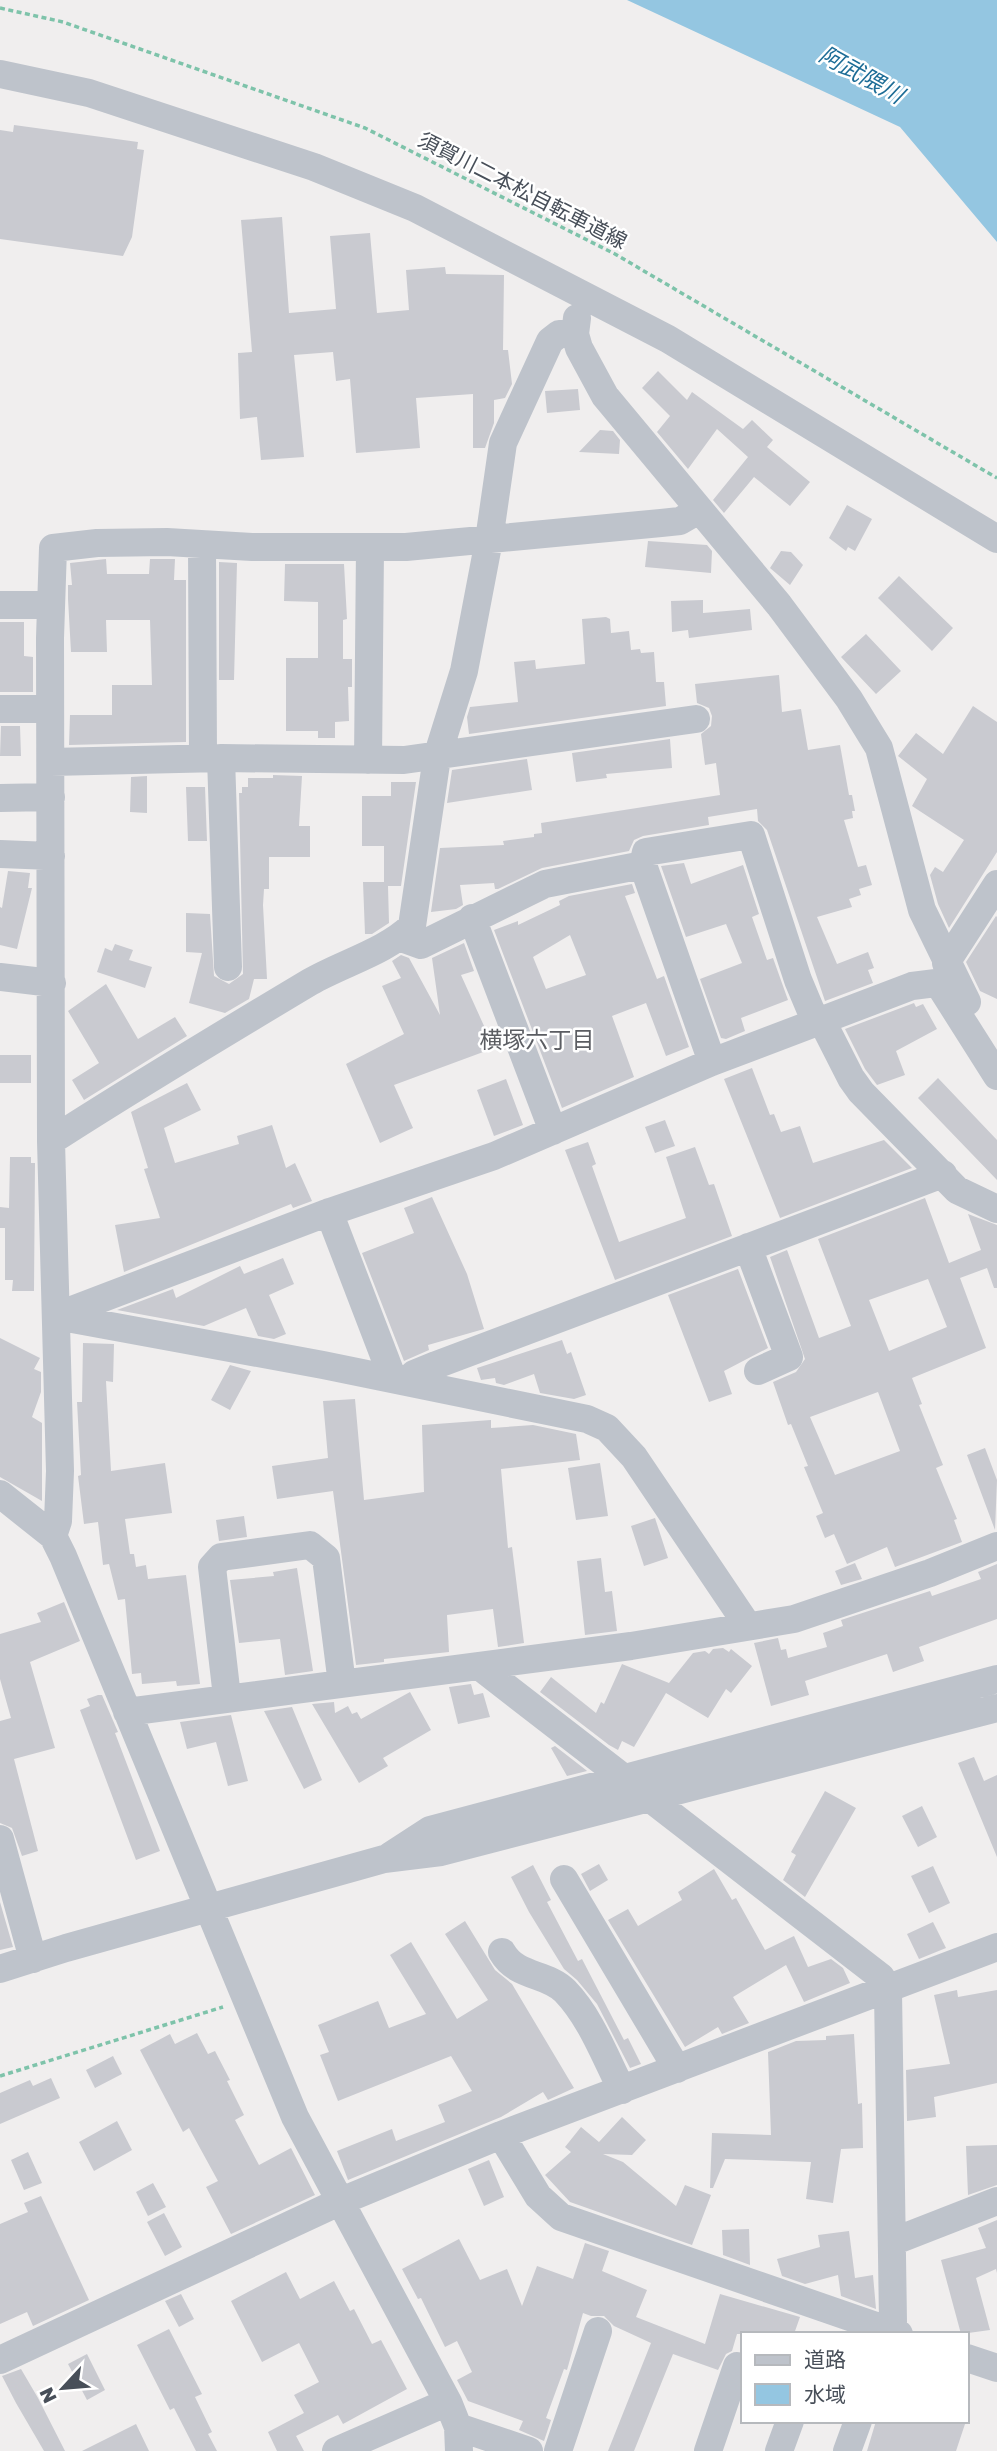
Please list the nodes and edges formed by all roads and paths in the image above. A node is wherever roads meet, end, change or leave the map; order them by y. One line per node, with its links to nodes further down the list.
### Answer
1 (0, 8): 5 (path, 須賀川二本松自転車道線)
2 (0, 74): 3 (street)
3 (592, 299): 4 (street); 7 (street)
4 (575, 334): 6 (street); 8 (street)
5 (997, 478)
6 (699, 510): 8 (street); 28 (street)
7 (997, 539)
8 (489, 540): 10 (street); 16 (street)
9 (202, 545): 10 (street); 12 (street); 17 (street)
10 (370, 548): 18 (street)
11 (0, 605): 12 (street)
12 (50, 605): 14 (street)
13 (0, 709): 14 (street)
14 (50, 709): 19 (street)
15 (696, 719): 16 (street)
16 (437, 757): 18 (street); 27 (street)
17 (212, 758): 18 (street); 19 (street); 29 (street)
18 (368, 760)
19 (51, 762): 20 (street)
20 (51, 797): 21 (street); 23 (street)
21 (0, 799)
22 (0, 854): 23 (street)
23 (51, 856): 31 (street)
24 (643, 865): 26 (street); 32 (street); 34 (street)
25 (997, 884): 28 (street)
26 (472, 918): 27 (street); 36 (street)
27 (398, 937): 37 (street)
28 (946, 963): 33 (street)
29 (228, 967)
30 (0, 977): 31 (street)
31 (52, 983): 37 (street)
32 (819, 1022): 34 (street); 35 (street); 38 (street)
33 (997, 1049)
34 (712, 1062): 36 (street)
35 (997, 1076)
36 (552, 1131): 40 (street)
37 (51, 1141): 42 (street)
38 (943, 1174): 39 (street); 41 (street)
39 (997, 1209)
40 (329, 1212): 42 (street); 44 (street)
41 (748, 1247): 43 (street); 44 (street)
42 (56, 1316): 44 (street); 46 (street)
43 (758, 1371)
44 (400, 1380): 48 (street)
45 (0, 1493): 46 (street)
46 (53, 1536): 54 (street)
47 (997, 1546): 48 (street)
48 (748, 1626): 49 (street)
49 (479, 1666): 51 (street); 55 (street)
50 (997, 1679): 55 (street)
51 (342, 1684): 52 (street); 52 (street)
52 (227, 1697): 54 (street)
53 (997, 1707): 56 (street)
54 (127, 1712): 60 (street)
55 (626, 1780): 56 (street); 58 (street)
56 (651, 1799): 58 (street); 65 (street)
57 (0, 1839): 63 (street)
58 (384, 1859): 60 (street)
59 (564, 1879): 67 (street)
60 (208, 1910): 63 (street); 66 (street)
61 (997, 1947): 65 (street)
62 (502, 1952): 69 (street)
63 (33, 1959): 64 (street)
64 (0, 1969)
65 (888, 1990): 67 (street); 73 (street)
66 (245, 2001): 68 (path); 72 (street)
67 (677, 2069): 69 (street)
68 (0, 2076)
69 (622, 2090): 70 (street)
70 (501, 2135): 72 (street); 74 (street)
71 (997, 2201): 73 (street)
72 (340, 2202): 79 (street); 84 (street)
73 (892, 2242): 77 (street)
74 (825, 2322): 76 (street)
75 (598, 2332): 87 (street)
76 (887, 2332)
77 (893, 2332)
78 (969, 2359): 81 (street)
79 (0, 2360)
80 (737, 2366): 88 (street)
81 (997, 2368)
82 (789, 2423): 89 (street)
83 (857, 2423): 90 (street)
84 (455, 2427): 85 (street); 86 (street)
85 (336, 2451)
86 (529, 2451)
87 (558, 2451)
88 (708, 2451)
89 (779, 2451)
90 (847, 2451)

